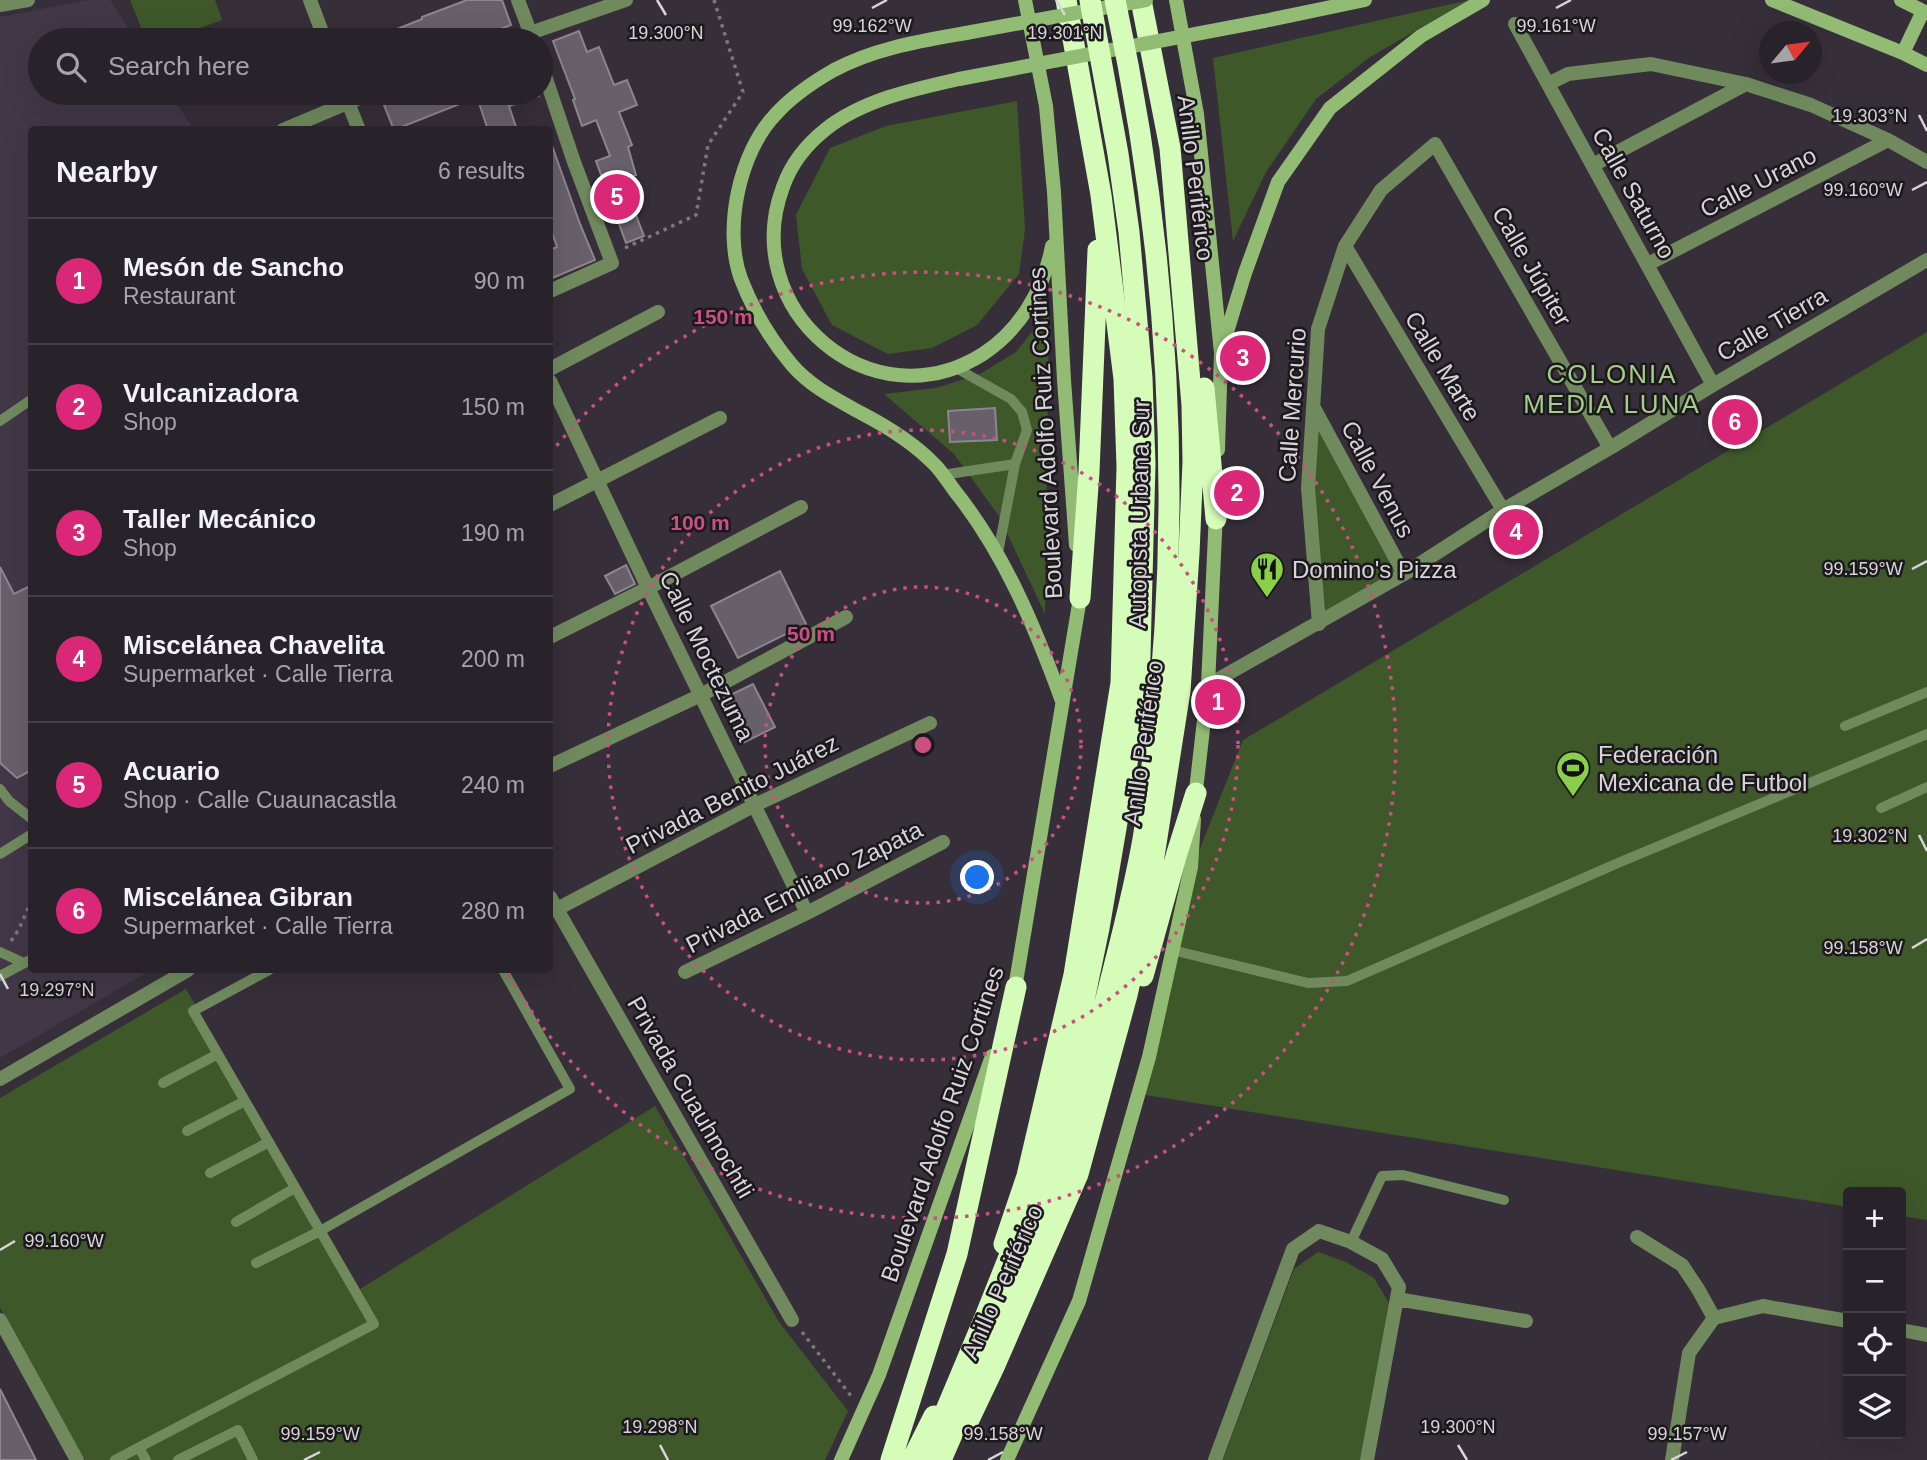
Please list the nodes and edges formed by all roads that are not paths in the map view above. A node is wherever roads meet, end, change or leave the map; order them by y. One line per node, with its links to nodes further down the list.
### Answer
1 (28, 0): 16 (street)
2 (310, 0): 19 (street)
3 (518, 0): 20 (street)
4 (626, 0): 21 (street)
5 (1026, 0): 36 (main road, Boulevard Adolfo Ruiz Cortines)
6 (1066, 0): 37 (highway, Anillo Periférico)
7 (1090, 0): 127 (highway, Autopista Urbana Sur, bridge)
8 (1115, 0): 128 (highway, Autopista Urbana Sur, bridge)
9 (1140, 0): 33 (highway, Anillo Periférico)
10 (1146, 0): 54 (main road, bridge)
11 (1176, 0): 43 (main road)
12 (1365, 0): 45 (main road, bridge)
13 (1483, 0): 43 (main road)
14 (1772, 0): 22 (main road)
15 (1901, 0): 17 (main road)
16 (0, 5)
17 (1925, 12): 22 (main road)
18 (1515, 24): 24 (street, Calle Saturno)
19 (320, 28)
20 (528, 28)
21 (552, 28)
22 (1903, 53): 23 (main road)
23 (1927, 65)
24 (1548, 84): 25 (street); 35 (street, Calle Saturno)
25 (1746, 84): 31 (street); 35 (street)
26 (553, 100): 41 (street)
27 (331, 105): 29 (street)
28 (349, 105): 30 (street)
29 (292, 126)
30 (357, 126)
31 (1888, 140): 34 (street); 40 (street, Calle Urano)
32 (1435, 144): 38 (street, Calle Mercurio); 52 (street, Calle Júpiter)
33 (1170, 148): 59 (highway); 102 (highway, Anillo Periférico)
34 (1927, 162)
35 (1593, 165): 40 (street, Calle Saturno)
36 (1054, 192): 45 (main road); 63 (main road, Boulevard Adolfo Ruiz Cortines)
37 (1101, 195): 63 (highway); 126 (highway, Anillo Periférico)
38 (1345, 246): 49 (street, Calle Mercurio); 58 (street, Calle Marte)
39 (1927, 260): 46 (street, Calle Tierra)
40 (1648, 264): 46 (street, Calle Saturno)
41 (553, 289)
42 (658, 312): 44 (street)
43 (1221, 353): 59 (main road)
44 (553, 367)
45 (956, 368): 53 (lane)
46 (1713, 386): 52 (street, Calle Tierra)
47 (553, 388): 55 (street, Calle Moctezuma)
48 (28, 402): 51 (lane)
49 (1312, 405): 61 (street, Calle Venus); 65 (street, Calle Mercurio)
50 (720, 418): 55 (street)
51 (0, 421)
52 (1610, 448): 58 (street, Calle Tierra)
53 (1015, 464): 54 (lane); 60 (lane)
54 (942, 475): 60 (main road)
55 (597, 481): 56 (street); 62 (street, Calle Moctezuma)
56 (553, 503)
57 (801, 506): 62 (street)
58 (1503, 510): 61 (street, Calle Tierra)
59 (1216, 519): 67 (main road)
60 (998, 554): 70 (main road)
61 (1404, 574): 65 (street, Calle Tierra)
62 (648, 587): 66 (street); 69 (street, Calle Moctezuma)
63 (1080, 598): 70 (main road, Boulevard Adolfo Ruiz Cortines)
64 (846, 617): 69 (street)
65 (1319, 624): 67 (street, Calle Tierra)
66 (553, 635)
67 (1208, 685): 77 (main road)
68 (1927, 692): 72 (lane)
69 (701, 695): 74 (street); 78 (street, Calle Moctezuma)
70 (1063, 704): 94 (main road, Boulevard Adolfo Ruiz Cortines)
71 (930, 723): 78 (street, Privada Benito Juárez)
72 (1845, 726)
73 (1927, 734): 86 (lane)
74 (553, 765)
75 (1927, 787): 79 (lane)
76 (0, 789): 80 (lane)
77 (1196, 793): 86 (main road); 102 (highway)
78 (755, 805): 84 (street, Privada Benito Juárez); 85 (street, Calle Moctezuma)
79 (1881, 808)
80 (28, 816)
81 (28, 836): 83 (lane)
82 (943, 842): 85 (street, Privada Emiliano Zapata)
83 (0, 854)
84 (553, 903): 113 (street, Privada Cuauhnochtli)
85 (807, 913): 89 (street, Privada Emiliano Zapata)
86 (1172, 950): 130 (main road)
87 (1, 953): 88 (lane)
88 (28, 961): 93 (lane)
89 (685, 972)
90 (183, 973): 96 (street)
91 (263, 973): 95 (lane)
92 (505, 973): 106 (lane)
93 (0, 976)
94 (1017, 987): 124 (main road, Boulevard Adolfo Ruiz Cortines); 125 (highway)
95 (218, 1054): 97 (lane); 98 (lane)
96 (0, 1079)
97 (163, 1083)
98 (245, 1101): 99 (lane); 100 (lane)
99 (187, 1131)
100 (269, 1142): 101 (lane); 103 (lane)
101 (210, 1173)
102 (1078, 1174): 129 (highway, Anillo Periférico)
103 (295, 1188): 105 (lane); 106 (lane)
104 (1504, 1200): 108 (lane)
105 (236, 1222)
106 (320, 1231): 109 (lane); 118 (lane)
107 (1637, 1237): 111 (street)
108 (1351, 1242): 110 (street); 131 (street)
109 (256, 1263)
110 (1397, 1298): 115 (street); 132 (street)
111 (1714, 1318): 114 (street); 133 (street)
112 (0, 1320): 119 (street)
113 (792, 1320)
114 (1843, 1320)
115 (1526, 1321)
116 (1906, 1331): 117 (street)
117 (1927, 1335)
118 (139, 1448): 120 (lane); 121 (lane)
119 (77, 1460)
120 (115, 1460)
121 (146, 1460)
122 (178, 1460): 123 (lane)
123 (253, 1460)
124 (841, 1460)
125 (891, 1460)
126 (912, 1460)
127 (925, 1460)
128 (942, 1460)
129 (950, 1460)
130 (1007, 1460)
131 (1215, 1460)
132 (1367, 1460)
133 (1672, 1460)

